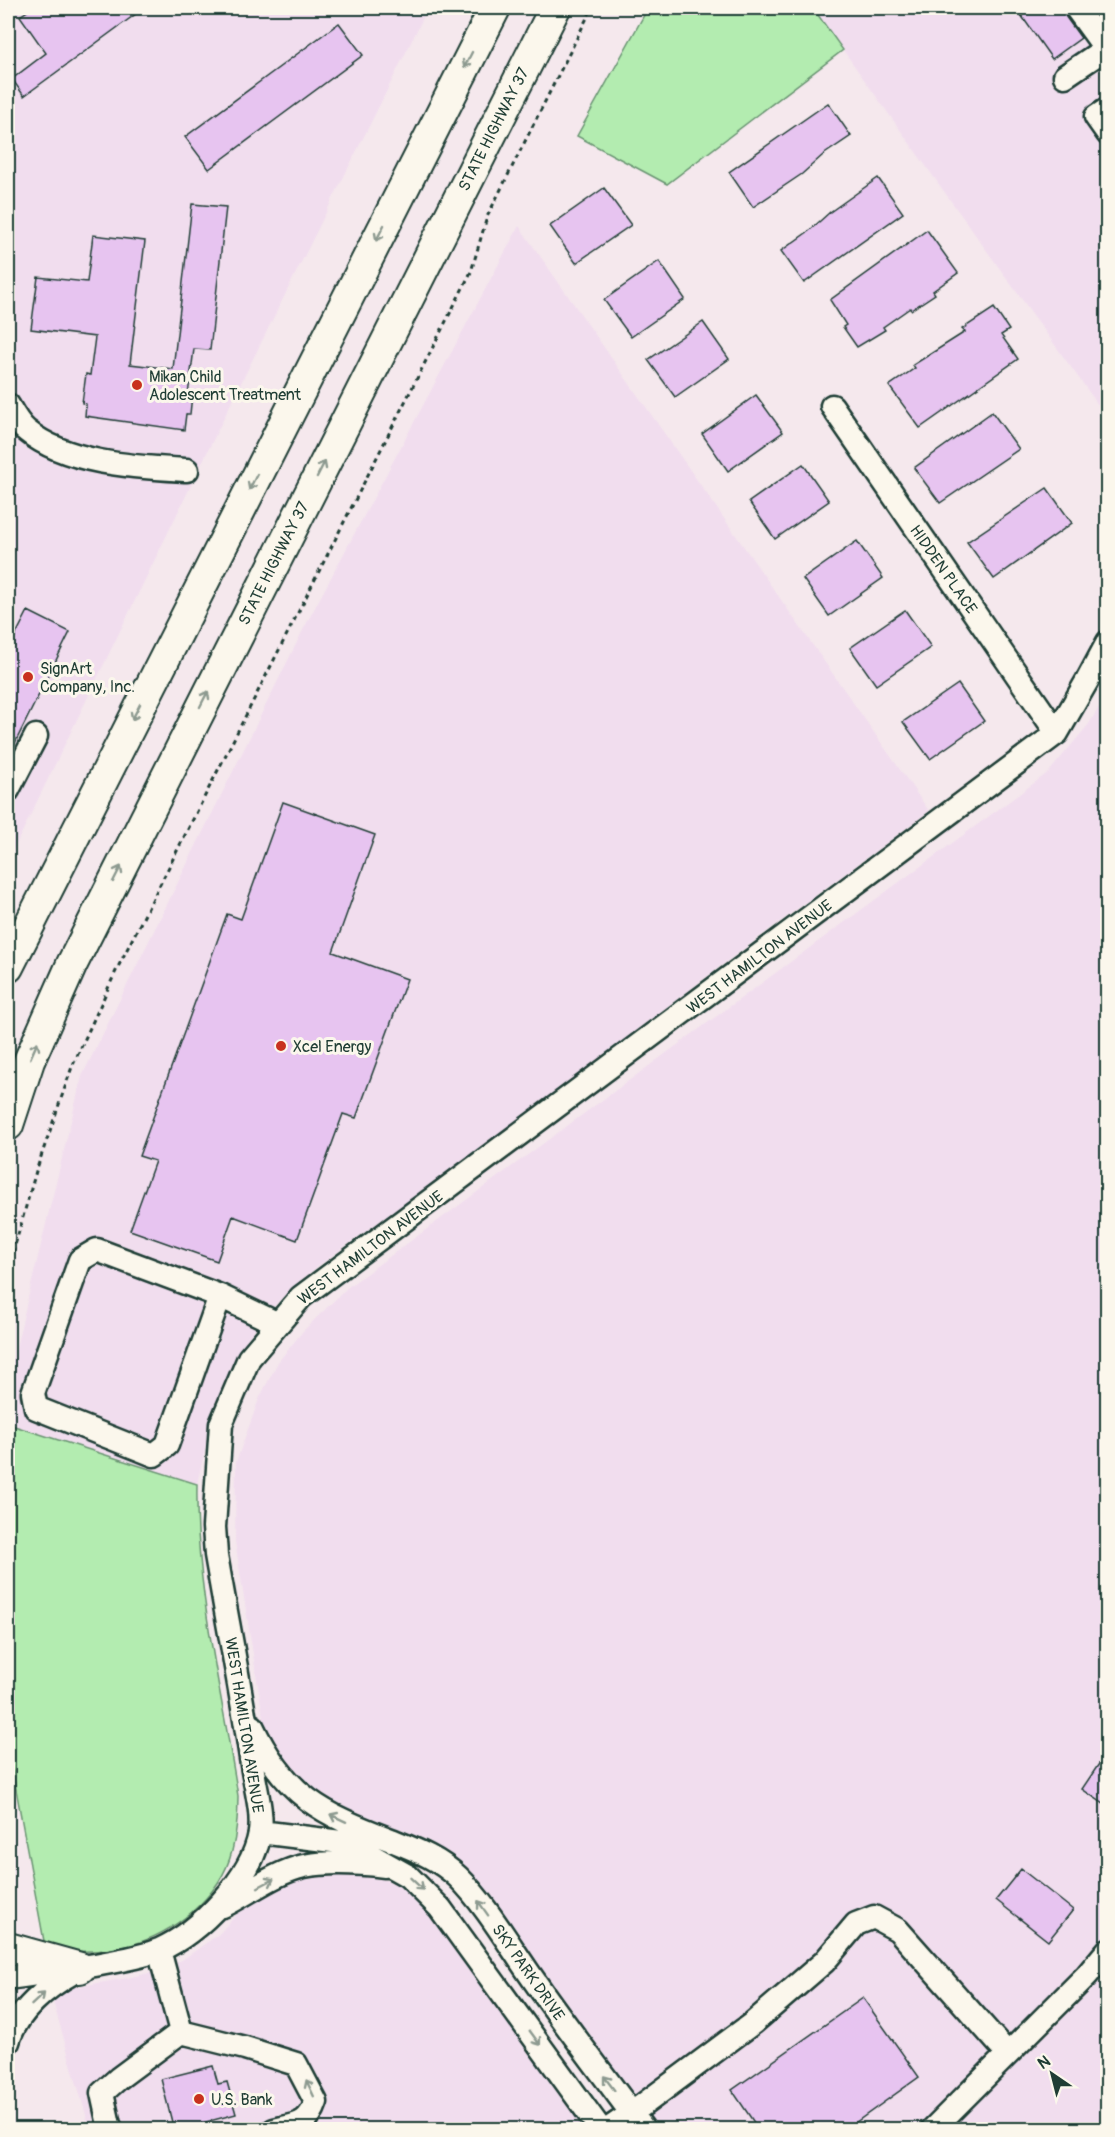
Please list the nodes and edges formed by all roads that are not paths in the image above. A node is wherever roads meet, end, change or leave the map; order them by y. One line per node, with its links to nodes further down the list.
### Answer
1 (495, 8): 15 (main road, one-way to 15)
2 (555, 8): 16 (main road, STATE HIGHWAY 37, one-way to 2)
3 (1076, 8): 4 (street)
4 (1106, 50): 5 (street)
5 (1065, 76)
6 (1107, 109): 7 (street)
7 (1107, 134)
8 (8, 405): 10 (street)
9 (832, 406): 12 (street, HIDDEN PLACE)
10 (187, 470)
11 (1107, 642): 12 (street, WEST HAMILTON AVENUE)
12 (1057, 734): 18 (street, WEST HAMILTON AVENUE)
13 (36, 736): 14 (street)
14 (8, 790)
15 (8, 967)
16 (8, 1125)
17 (220, 1296): 17 (street); 18 (street)
18 (278, 1324): 19 (street, WEST HAMILTON AVENUE)
19 (243, 1704): 20 (street, WEST HAMILTON AVENUE); 21 (street, SKY PARK DRIVE, one-way to 19)
20 (260, 1833): 22 (street, SKY PARK DRIVE); 24 (street, WEST HAMILTON AVENUE)
21 (392, 1840): 22 (street, SKY PARK DRIVE); 33 (street, SKY PARK DRIVE, one-way to 21)
22 (349, 1843): 23 (street, SKY PARK DRIVE)
23 (392, 1867): 24 (street, SKY PARK DRIVE, one-way to 23); 36 (street, SKY PARK DRIVE, one-way to 36)
24 (214, 1911): 26 (street, WEST HAMILTON AVENUE)
25 (8, 1948): 28 (main road)
26 (159, 1950): 28 (street, WEST HAMILTON AVENUE); 30 (street)
27 (1107, 1950): 32 (street)
28 (81, 1968): 29 (street, WEST HAMILTON AVENUE); 31 (street, one-way to 28)
29 (8, 1978)
30 (181, 2032): 34 (street); 35 (street, one-way to 30)
31 (8, 2042)
32 (1008, 2054): 33 (street); 38 (street)
33 (638, 2121): 37 (street)
34 (112, 2130)
35 (274, 2130)
36 (601, 2130)
37 (607, 2130)
38 (932, 2130)

